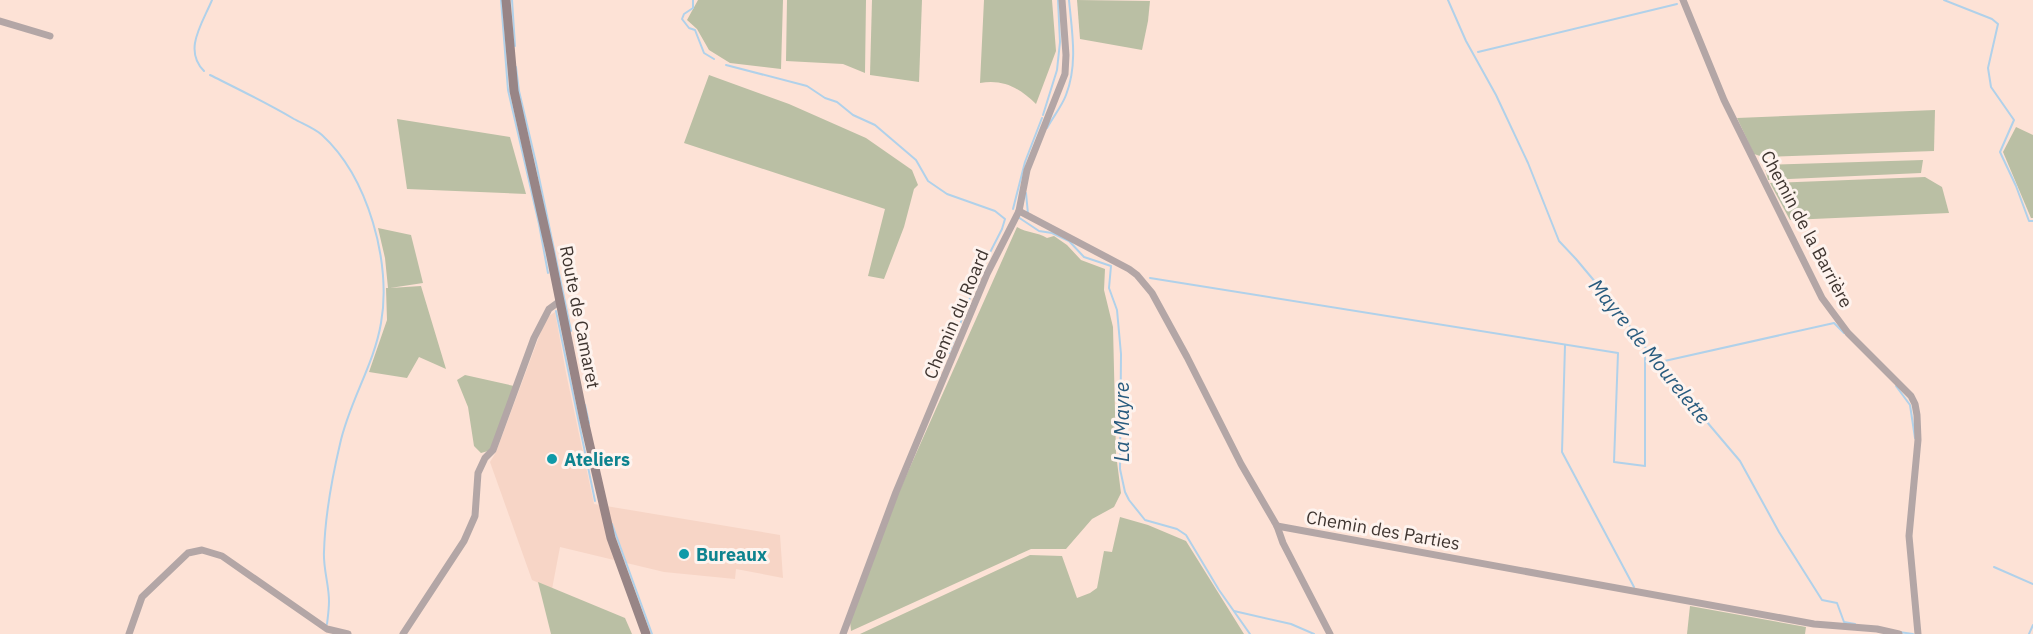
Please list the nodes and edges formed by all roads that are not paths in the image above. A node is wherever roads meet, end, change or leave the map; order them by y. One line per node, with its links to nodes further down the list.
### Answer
1 (507, 0): 7 (main road, Route de Camaret)
2 (1062, 0): 6 (street, Chemin du Roard)
3 (1683, 0): 16 (street, Chemin de la Barrière)
4 (0, 21): 5 (street)
5 (50, 36)
6 (1019, 211): 8 (street); 13 (street, Chemin du Roard)
7 (560, 301): 11 (street); 12 (main road, Route de Camaret)
8 (1277, 526): 14 (street); 15 (street, Chemin des Parties)
9 (129, 634): 10 (street)
10 (348, 634)
11 (402, 634)
12 (646, 634)
13 (843, 634)
14 (1330, 634)
15 (1899, 634)
16 (1918, 634)

